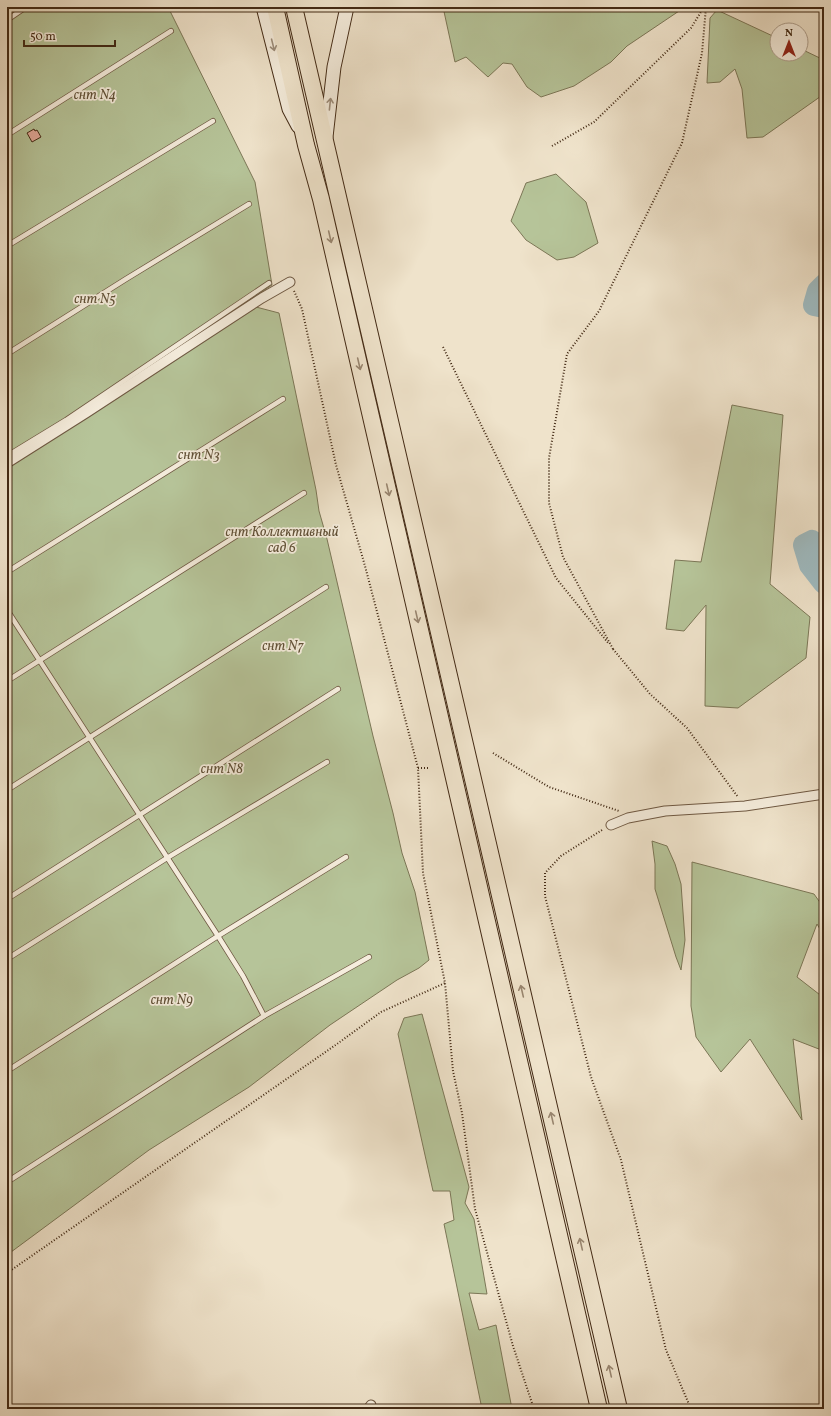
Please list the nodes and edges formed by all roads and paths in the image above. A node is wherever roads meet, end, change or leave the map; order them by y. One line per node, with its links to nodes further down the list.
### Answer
1 (26, 7): 7 (lane)
2 (263, 7): 12 (main road, one-way to 12)
3 (275, 7): 12 (highway)
4 (294, 7): 11 (highway)
5 (347, 7): 11 (main road, one-way to 5)
6 (705, 7): 13 (path); 27 (path)
7 (7, 20)
8 (171, 31): 10 (lane)
9 (213, 121): 15 (lane)
10 (7, 135)
11 (326, 143): 55 (highway, one-way to 11)
12 (306, 144): 54 (highway, one-way to 54)
13 (552, 146)
14 (249, 204): 19 (lane)
15 (7, 246)
16 (290, 282): 22 (street); 34 (path)
17 (269, 283): 21 (lane)
18 (443, 347): 27 (path)
19 (7, 354)
20 (283, 399): 24 (lane)
21 (7, 456)
22 (7, 463)
23 (304, 493): 28 (lane)
24 (7, 572)
25 (326, 587): 31 (lane)
26 (7, 610): 28 (lane)
27 (613, 649): 38 (path)
28 (39, 660): 29 (lane); 31 (lane)
29 (7, 681)
30 (338, 689): 39 (lane)
31 (89, 737): 36 (lane); 39 (lane)
32 (494, 752): 40 (path)
33 (327, 762): 43 (lane)
34 (418, 768): 35 (path); 48 (path)
35 (430, 768)
36 (7, 790)
37 (824, 794): 38 (street)
38 (745, 806): 40 (street)
39 (139, 815): 43 (lane); 44 (lane)
40 (628, 818): 41 (street)
41 (611, 825): 56 (path)
42 (346, 857): 45 (lane)
43 (167, 858): 45 (lane); 47 (lane)
44 (7, 899)
45 (218, 936): 49 (lane); 50 (lane)
46 (369, 957): 49 (lane)
47 (7, 959)
48 (445, 983): 52 (path); 53 (path)
49 (264, 1016): 51 (lane)
50 (7, 1071)
51 (7, 1182)
52 (7, 1273)
53 (534, 1409)
54 (599, 1409)
55 (619, 1409)
56 (691, 1409)

